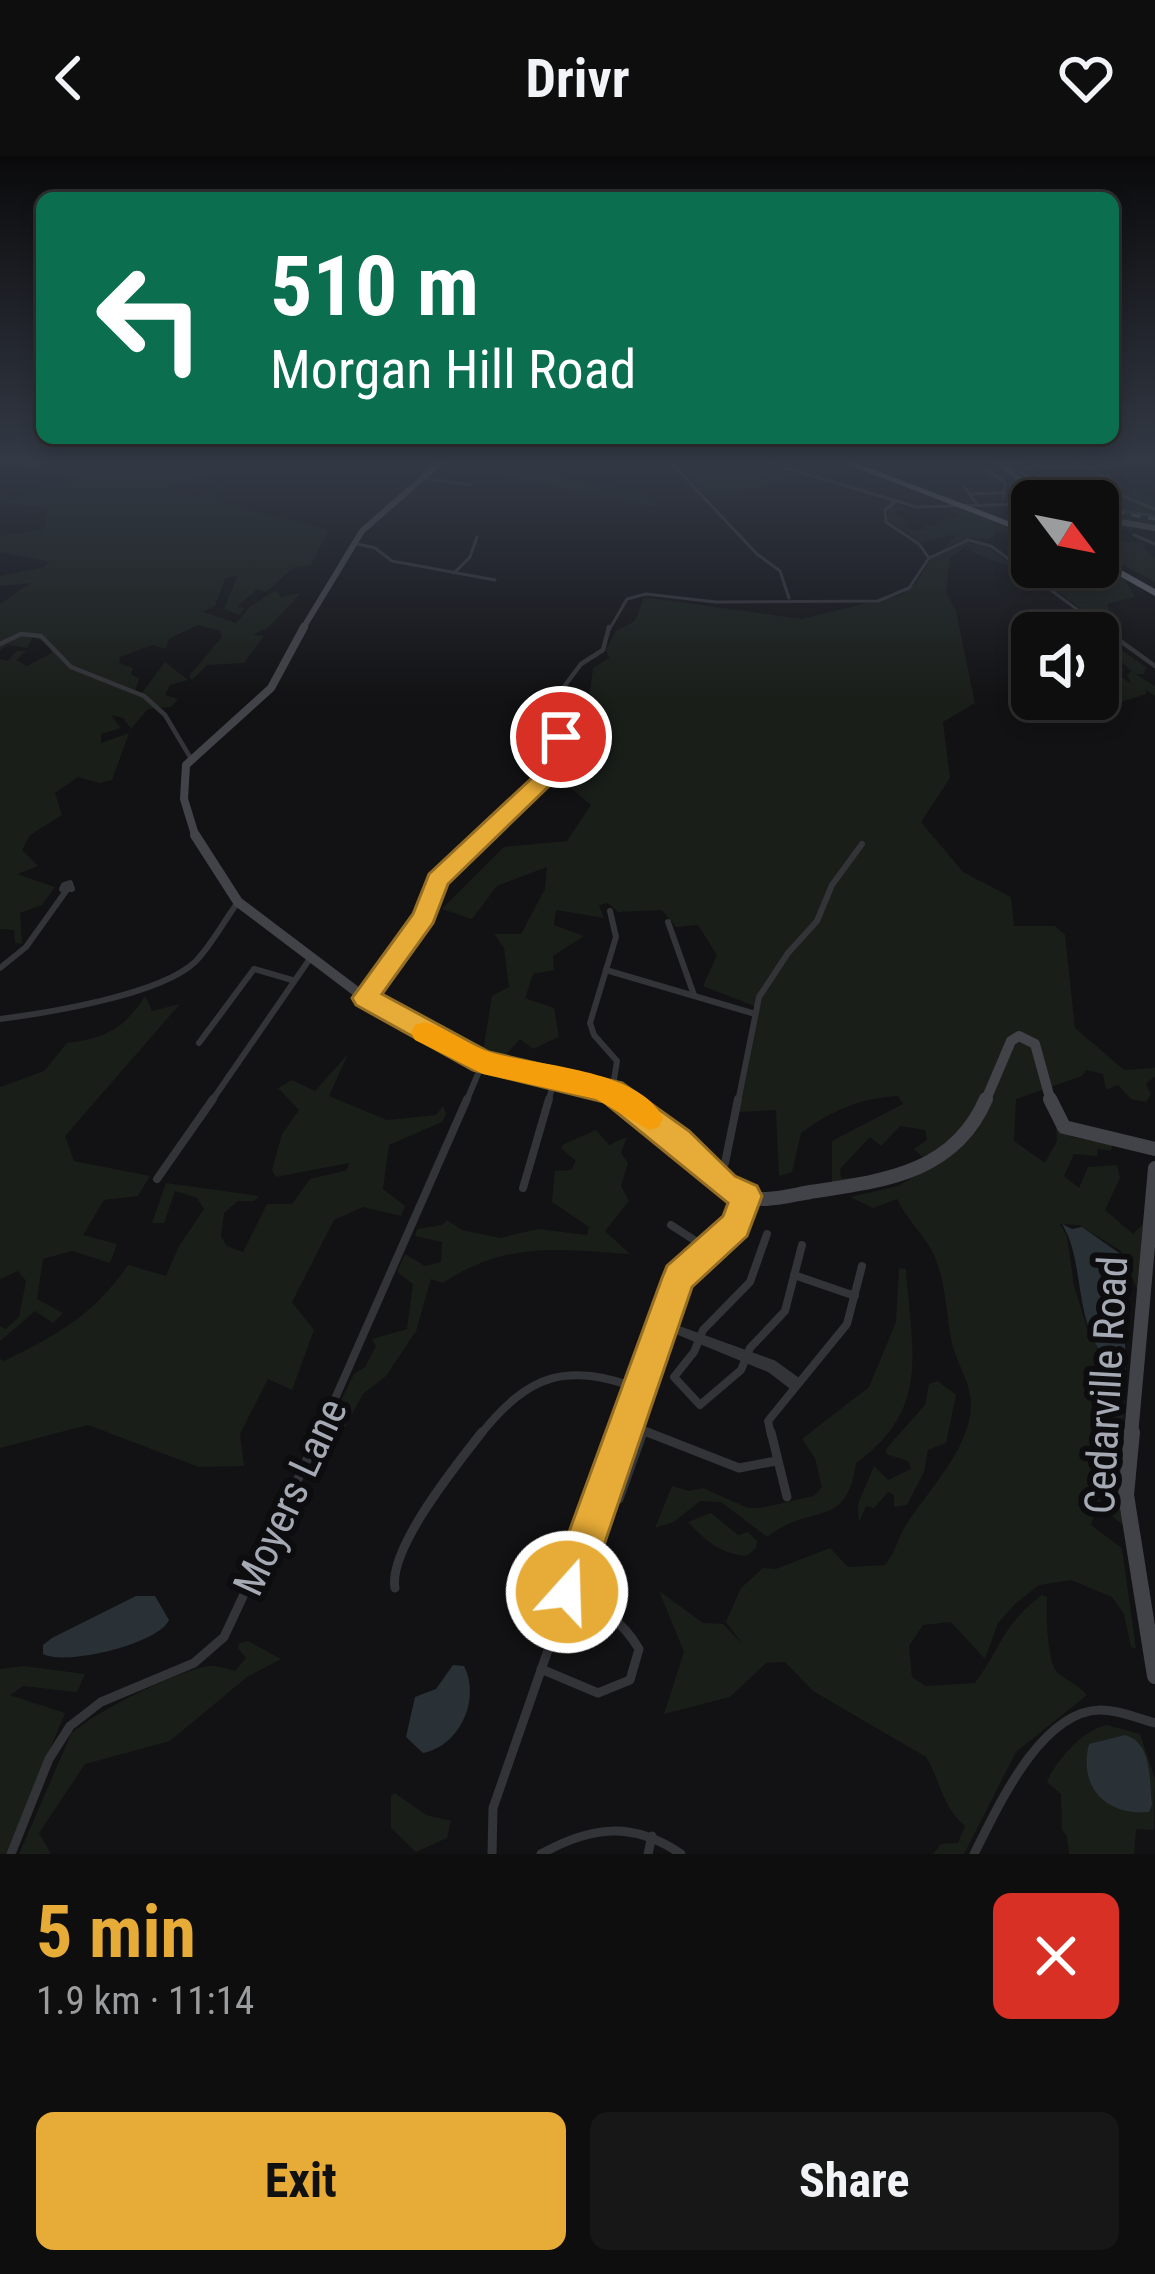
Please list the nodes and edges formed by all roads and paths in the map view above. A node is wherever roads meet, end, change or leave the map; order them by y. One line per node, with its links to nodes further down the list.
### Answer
1 (475, 542): 9 (street)
2 (746, 542): 12 (street)
3 (916, 542): 7 (street)
4 (963, 542): 7 (street)
5 (978, 542): 14 (street)
6 (353, 543): 9 (street); 15 (main road)
7 (929, 558): 12 (street)
8 (1119, 569): 11 (highway)
9 (454, 573): 10 (street)
10 (495, 580)
11 (1155, 589)
12 (789, 598): 26 (street)
13 (0, 644): 15 (street)
14 (1155, 666)
15 (190, 757): 18 (main road)
16 (862, 844): 27 (street)
17 (66, 891): 22 (street)
18 (238, 902): 21 (main road); 28 (street)
19 (610, 911): 23 (street)
20 (668, 922): 25 (street)
21 (309, 959): 24 (street); 26 (main road)
22 (0, 968)
23 (606, 970): 25 (street); 32 (street)
24 (292, 980): 29 (street); 36 (street)
25 (694, 995): 27 (street)
26 (365, 998): 30 (main road)
27 (753, 1013): 35 (street)
28 (0, 1019)
29 (200, 1043)
30 (483, 1062): 31 (main road); 62 (street, Moyers Lane)
31 (555, 1078): 32 (main road); 37 (street)
32 (612, 1092): 35 (main road)
33 (1155, 1149): 38 (main road)
34 (1155, 1168): 59 (main road, Cedarville Road)
35 (716, 1178): 38 (main road)
36 (157, 1179)
37 (523, 1188)
38 (746, 1196): 42 (street)
39 (671, 1225): 42 (street)
40 (767, 1234): 47 (street)
41 (802, 1245): 44 (street)
42 (708, 1250): 46 (street)
43 (862, 1266): 45 (street)
44 (794, 1275): 45 (street); 48 (street)
45 (855, 1296): 49 (street)
46 (662, 1324): 47 (street); 50 (street)
47 (699, 1339): 48 (street); 48 (street)
48 (746, 1357): 49 (street)
49 (796, 1385): 53 (street)
50 (640, 1389): 51 (street); 56 (street)
51 (628, 1424): 52 (street); 54 (street)
52 (644, 1430): 53 (street); 54 (street)
53 (776, 1461): 55 (street)
54 (603, 1495): 57 (street)
55 (788, 1497)
56 (395, 1588)
57 (567, 1592): 58 (street); 58 (street)
58 (541, 1669): 63 (street)
59 (1155, 1676)
60 (1155, 1724): 67 (street)
61 (652, 1836): 64 (street); 65 (street); 66 (street)
62 (11, 1854)
63 (492, 1854)
64 (541, 1854)
65 (648, 1854)
66 (681, 1854)
67 (974, 1854)

